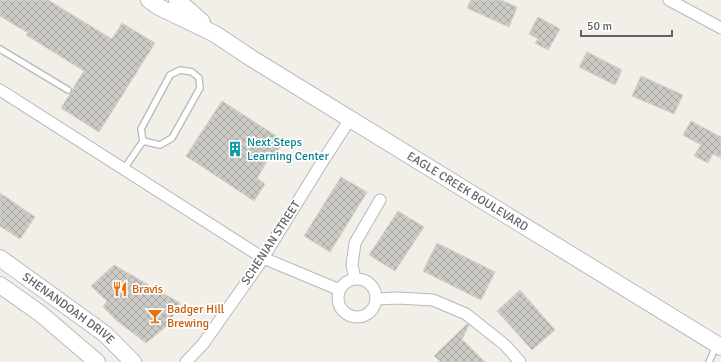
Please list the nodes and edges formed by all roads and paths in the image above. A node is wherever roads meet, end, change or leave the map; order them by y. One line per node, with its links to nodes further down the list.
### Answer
1 (149, 0): 5 (street, EAGLE CREEK BOULEVARD)
2 (177, 0): 5 (street, EAGLE CREEK BOULEVARD)
3 (668, 0): 4 (street)
4 (721, 28)
5 (215, 34): 9 (street, EAGLE CREEK BOULEVARD)
6 (0, 49): 8 (lane)
7 (0, 90): 11 (street)
8 (68, 90)
9 (350, 119): 14 (street, SCHENIAN STREET); 19 (street, EAGLE CREEK BOULEVARD)
10 (143, 141): 10 (lane); 11 (lane)
11 (124, 169): 14 (street)
12 (380, 200): 15 (street)
13 (0, 258): 21 (street, SHENANDOAH DRIVE)
14 (263, 258): 17 (street); 22 (street, SCHENIAN STREET)
15 (355, 278): 17 (street); 18 (street)
16 (0, 285): 20 (street, SHENANDOAH DRIVE)
17 (340, 290): 18 (street)
18 (377, 299): 23 (street)
19 (719, 345): 24 (lane)
20 (97, 362)
21 (133, 362)
22 (186, 362)
23 (520, 362)
24 (708, 362)

